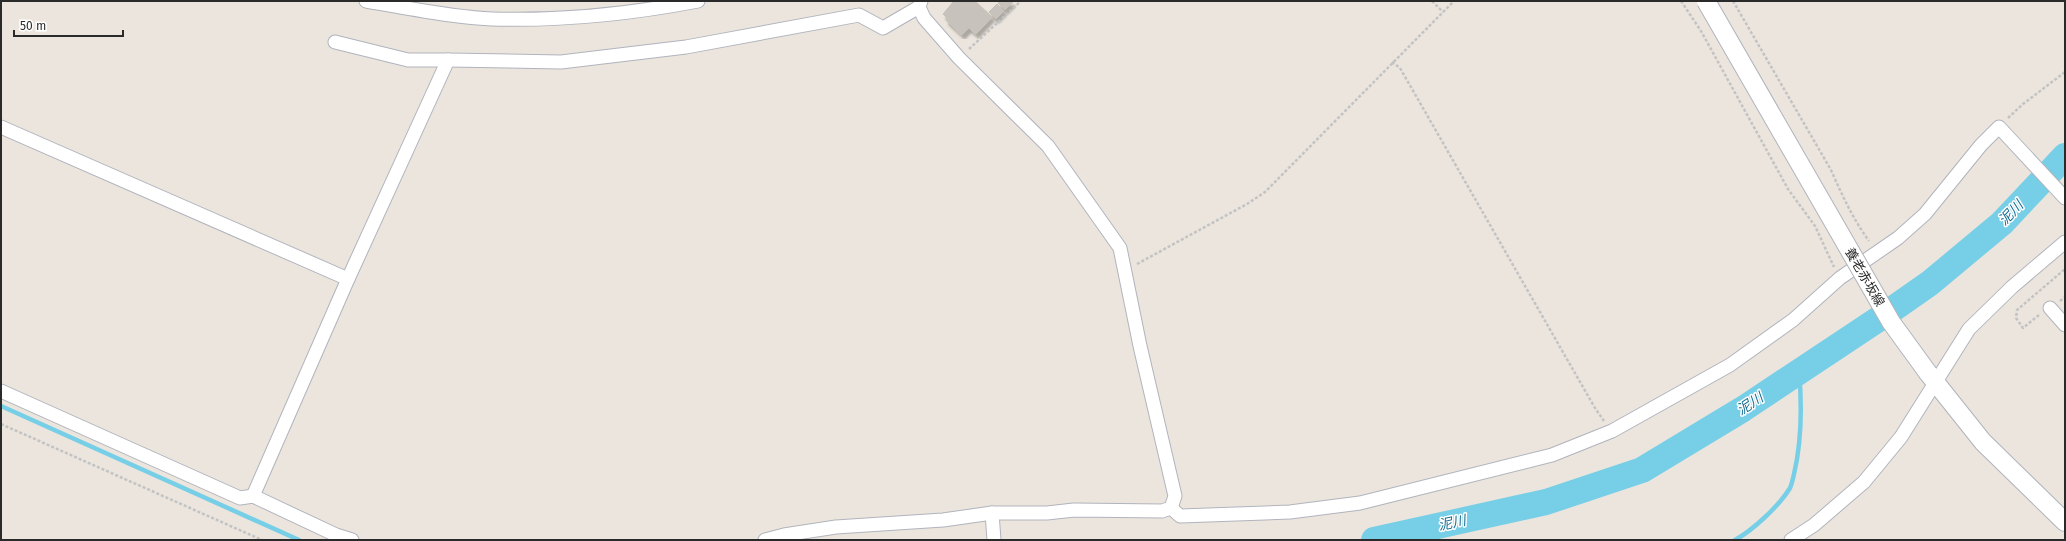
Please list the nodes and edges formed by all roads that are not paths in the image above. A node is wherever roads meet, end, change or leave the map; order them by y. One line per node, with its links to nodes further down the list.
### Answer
1 (366, 1): 2 (street)
2 (698, 1)
3 (1706, 1): 13 (main road, 養老赤坂線, bridge)
4 (920, 4): 6 (street); 16 (street)
5 (334, 42): 6 (street)
6 (448, 60): 10 (street)
7 (1, 126): 10 (street)
8 (2065, 198): 16 (street)
9 (2065, 242): 13 (street)
10 (348, 279): 15 (street)
11 (2050, 308): 12 (street)
12 (2065, 325)
13 (1932, 378): 18 (main road, 養老赤坂線); 22 (street)
14 (1, 391): 15 (street)
15 (253, 496): 19 (street)
16 (1171, 508): 17 (street)
17 (993, 519): 20 (street); 21 (street)
18 (2065, 522)
19 (352, 540)
20 (765, 540)
21 (994, 540)
22 (1791, 540)

